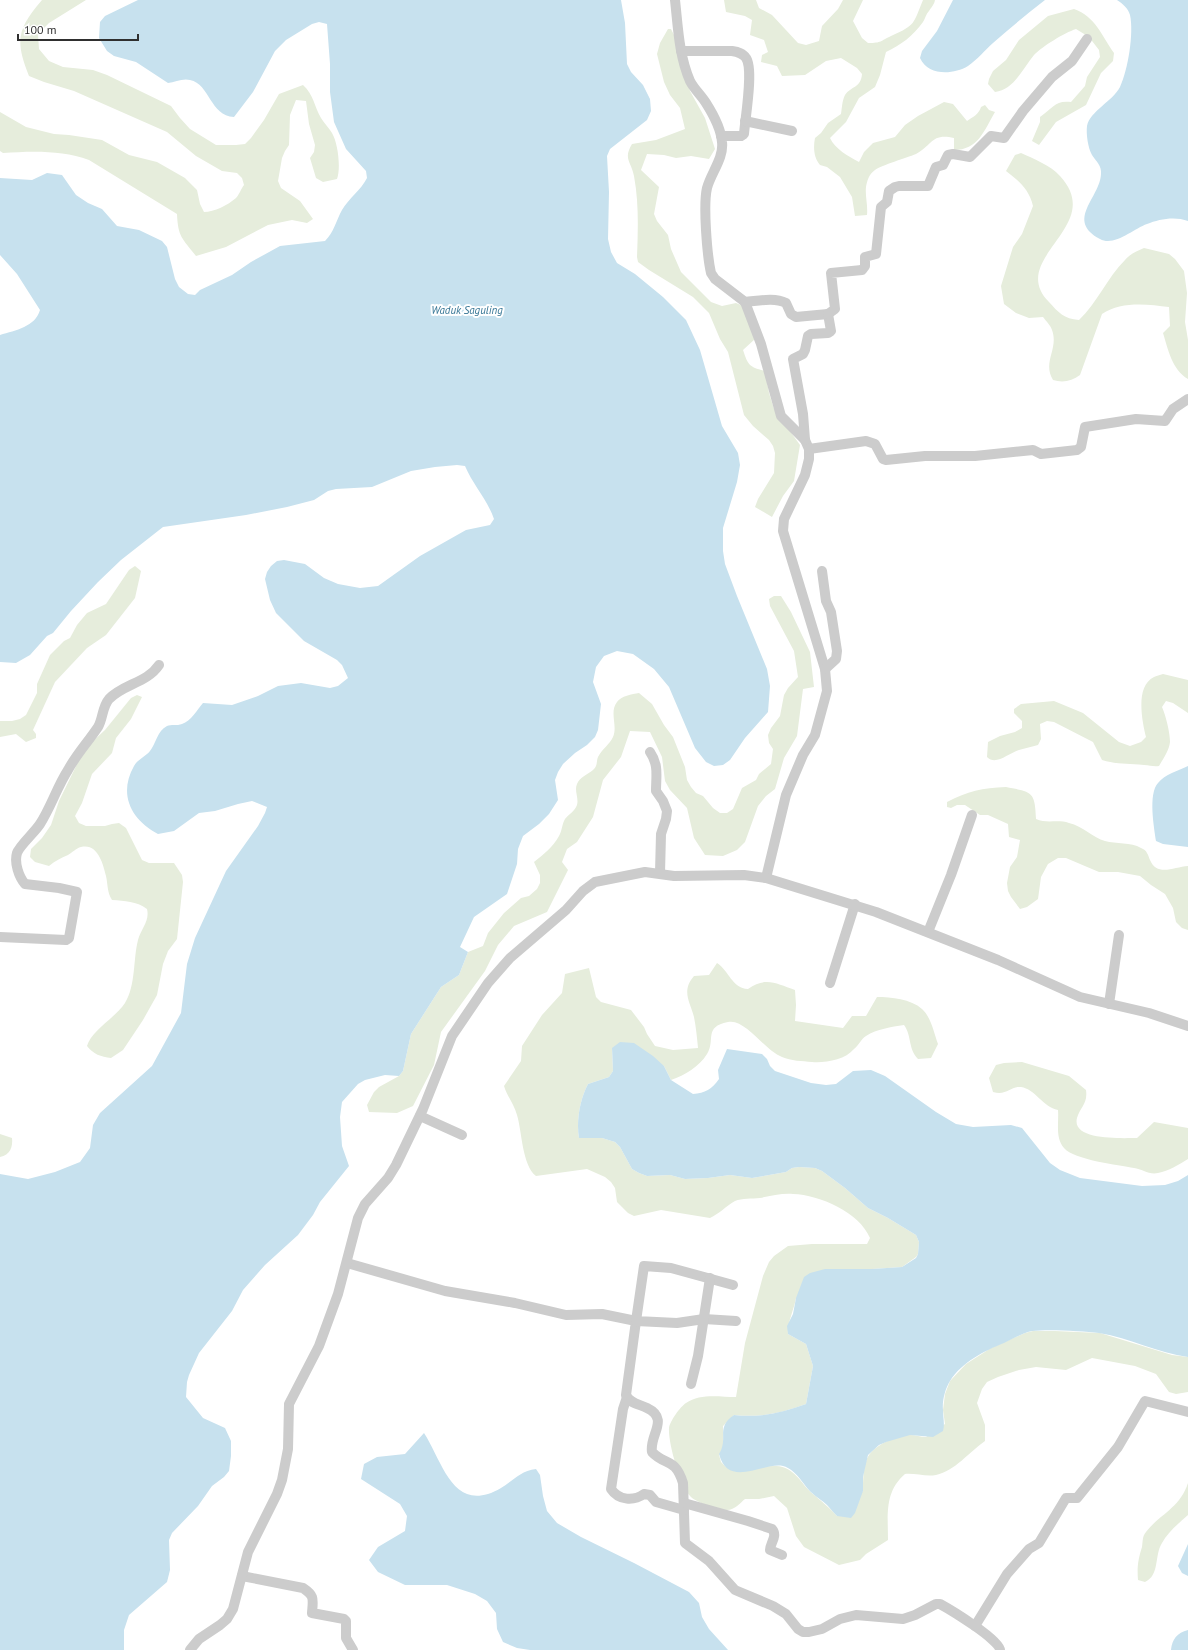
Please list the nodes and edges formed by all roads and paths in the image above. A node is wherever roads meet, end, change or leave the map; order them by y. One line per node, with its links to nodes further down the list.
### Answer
1 (675, 0): 3 (street)
2 (1087, 39): 8 (street)
3 (681, 51): 4 (street); 6 (street)
4 (745, 121): 5 (street); 6 (street)
5 (792, 131)
6 (721, 136): 7 (street)
7 (745, 302): 8 (street); 10 (street)
8 (828, 314): 10 (street)
9 (1188, 400): 10 (street)
10 (807, 445): 13 (street)
11 (822, 571): 13 (street)
12 (159, 665): 21 (street)
13 (824, 669): 17 (street)
14 (650, 752): 16 (street)
15 (972, 816): 19 (street)
16 (660, 873): 17 (street); 25 (street)
17 (766, 878): 18 (street)
18 (855, 904): 19 (street); 22 (street)
19 (928, 932): 23 (street)
20 (1119, 935): 23 (street)
21 (0, 937)
22 (830, 983)
23 (1109, 1004): 24 (street)
24 (1188, 1026)
25 (420, 1116): 26 (street); 27 (street)
26 (462, 1135)
27 (347, 1263): 31 (street); 38 (street)
28 (710, 1278): 29 (street); 30 (street); 31 (street)
29 (733, 1285)
30 (704, 1319): 31 (street); 32 (street); 33 (street)
31 (636, 1321): 34 (street)
32 (736, 1321)
33 (692, 1384)
34 (627, 1397): 36 (street); 36 (street)
35 (1188, 1412): 39 (street)
36 (684, 1506): 37 (street); 39 (street)
37 (782, 1555)
38 (242, 1576): 40 (street); 41 (street)
39 (975, 1626): 42 (street)
40 (190, 1650)
41 (353, 1650)
42 (1000, 1650)

